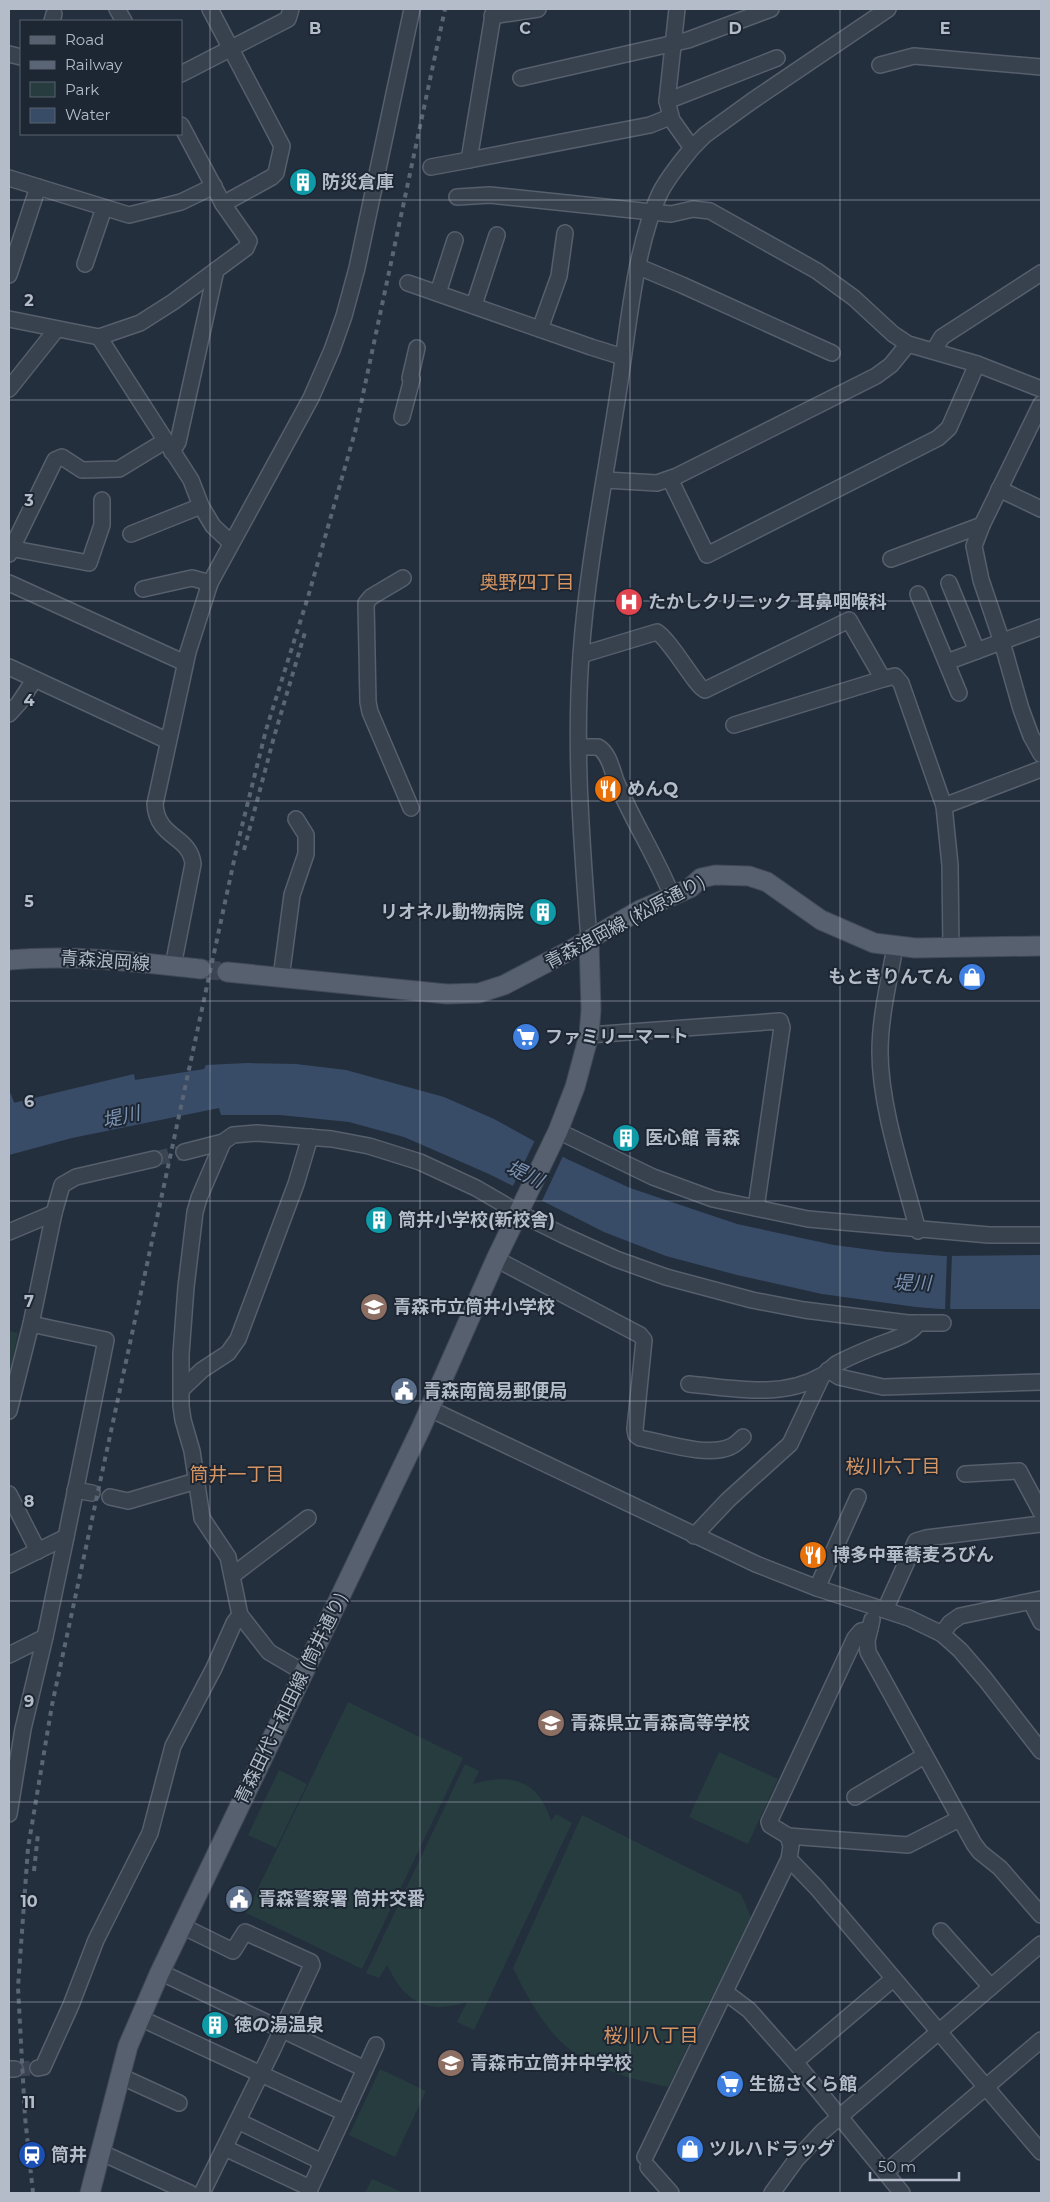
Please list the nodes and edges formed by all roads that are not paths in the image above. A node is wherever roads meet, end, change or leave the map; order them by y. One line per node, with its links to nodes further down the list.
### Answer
1 (117, 9): 10 (street)
2 (210, 9): 12 (street)
3 (291, 9): 12 (street)
4 (412, 9): 67 (street)
5 (538, 9): 9 (street)
6 (677, 9): 11 (street)
7 (771, 9): 11 (street)
8 (888, 9): 21 (street)
9 (493, 12): 22 (street)
10 (123, 20)
11 (672, 44): 17 (street); 18 (street)
12 (230, 48): 16 (street); 28 (street)
13 (777, 58): 18 (street)
14 (880, 65): 15 (street)
15 (1041, 67)
16 (182, 73)
17 (521, 78)
18 (667, 100): 19 (street)
19 (670, 117): 21 (street); 22 (street)
20 (182, 126): 25 (street)
21 (692, 148): 30 (street)
22 (469, 160): 23 (street)
23 (431, 167)
24 (9, 178): 26 (street)
25 (214, 186): 28 (street); 29 (street)
26 (38, 187): 29 (street); 33 (street)
27 (457, 197): 30 (street)
28 (223, 204): 37 (street)
29 (104, 208): 35 (street)
30 (652, 213): 36 (street); 47 (street)
31 (565, 233): 44 (street)
32 (498, 235): 42 (street)
33 (14, 240): 39 (street)
34 (455, 240): 41 (street)
35 (85, 264)
36 (639, 267): 50 (street); 51 (street)
37 (216, 270): 46 (street); 58 (street)
38 (1041, 272): 49 (street)
39 (9, 275)
40 (408, 283): 41 (street)
41 (438, 293): 42 (street)
42 (474, 305): 44 (street)
43 (9, 319): 45 (street)
44 (540, 329): 51 (street)
45 (56, 330): 46 (street); 53 (street)
46 (99, 338): 58 (street)
47 (908, 344): 49 (street); 59 (street)
48 (417, 348): 56 (street)
49 (934, 350): 52 (street)
50 (832, 353)
51 (624, 357): 60 (street)
52 (977, 364): 54 (street); 59 (street)
53 (9, 389)
54 (1041, 389)
55 (1041, 404): 57 (street)
56 (402, 417)
57 (1038, 421): 61 (street)
58 (169, 446): 63 (street); 68 (street)
59 (670, 479): 60 (street)
60 (605, 480): 79 (street)
61 (1000, 490): 64 (street); 65 (street)
62 (102, 500): 68 (street)
63 (201, 506): 66 (street); 67 (street)
64 (1041, 509)
65 (982, 525): 69 (street); 77 (street)
66 (132, 534)
67 (231, 543): 73 (street)
68 (9, 550)
69 (891, 558)
70 (403, 578): 93 (street)
71 (949, 582): 78 (street)
72 (9, 583): 81 (street)
73 (210, 583): 74 (street); 81 (street)
74 (143, 589)
75 (918, 594): 80 (street)
76 (1041, 627): 77 (street)
77 (1002, 642): 78 (street); 90 (street)
78 (977, 651): 80 (street)
79 (581, 655): 83 (street); 89 (street)
80 (947, 662): 85 (street)
81 (185, 664): 88 (street)
82 (9, 667): 84 (street)
83 (882, 679): 87 (street); 92 (street)
84 (34, 680): 86 (street); 88 (street)
85 (959, 693)
86 (9, 714)
87 (734, 725)
88 (168, 740): 101 (street)
89 (579, 747): 95 (street); 96 (street)
90 (1041, 754)
91 (1041, 769): 92 (street)
92 (944, 806): 99 (street)
93 (412, 808)
94 (296, 819): 104 (street)
95 (672, 896): 96 (main road, 青森浪岡線 (松原通り)); 98 (main road, 青森浪岡線 (松原通り))
96 (589, 940): 104 (main road, 青森浪岡線 (松原通り)); 105 (main road, 青森田代十和田線 (筒井通り))
97 (1041, 946): 99 (main road, 青森浪岡線 (松原通り))
98 (895, 947): 99 (main road, 青森浪岡線 (松原通り)); 114 (street)
99 (951, 948)
100 (9, 960): 101 (main road, 青森浪岡線)
101 (173, 966): 102 (main road, 青森浪岡線)
102 (201, 969)
103 (227, 972): 104 (main road, 青森浪岡線 (松原通り))
104 (281, 978)
105 (589, 1034): 106 (main road, 青森田代十和田線 (筒井通り)); 111 (street)
106 (557, 1133): 111 (street); 112 (main road, 青森田代十和田線 (筒井通り))
107 (310, 1137): 108 (street); 112 (street); 124 (street)
108 (223, 1142): 109 (street); 124 (street)
109 (184, 1152)
110 (154, 1158): 113 (street)
111 (756, 1208): 114 (street)
112 (520, 1210): 117 (main road, 青森田代十和田線 (筒井通り)); 118 (street)
113 (54, 1213): 115 (street); 120 (street)
114 (918, 1230): 116 (street)
115 (9, 1232)
116 (1041, 1236)
117 (496, 1259): 125 (main road, 青森田代十和田線 (筒井通り)); 127 (street)
118 (918, 1323): 119 (street); 121 (street)
119 (943, 1323)
120 (31, 1324): 126 (street); 130 (street)
121 (825, 1373): 122 (street); 123 (street); 138 (street)
122 (1041, 1382)
123 (690, 1384)
124 (182, 1389): 129 (street)
125 (430, 1409): 138 (street); 152 (main road, 青森田代十和田線 (筒井通り))
126 (9, 1411)
127 (743, 1438)
128 (965, 1474): 135 (street)
129 (196, 1481): 133 (street); 142 (street)
130 (74, 1490): 131 (street); 139 (street)
131 (92, 1493)
132 (9, 1494): 140 (street)
133 (110, 1497)
134 (858, 1497): 143 (street)
135 (1041, 1512)
136 (308, 1518): 142 (street)
137 (1041, 1524): 145 (street)
138 (694, 1536): 143 (street)
139 (66, 1537): 140 (street); 150 (street)
140 (38, 1551): 141 (street)
141 (9, 1565)
142 (233, 1575): 146 (street)
143 (817, 1588): 145 (street)
144 (1036, 1600): 147 (street); 149 (street)
145 (880, 1609): 148 (street); 149 (street)
146 (240, 1615): 152 (street); 176 (street)
147 (1041, 1622)
148 (870, 1628): 156 (street); 160 (street)
149 (942, 1634): 155 (street)
150 (46, 1637): 151 (street); 153 (street)
151 (9, 1655)
152 (303, 1672): 163 (main road, 青森田代十和田線 (筒井通り))
153 (23, 1728): 154 (street); 158 (street)
154 (9, 1736)
155 (1038, 1741)
156 (924, 1756): 157 (street); 159 (street)
157 (855, 1797)
158 (9, 1814)
159 (959, 1819): 160 (street); 162 (street)
160 (788, 1836): 161 (street)
161 (789, 1859): 167 (street); 169 (street)
162 (1041, 1915)
163 (182, 1926): 166 (main road, 青森田代十和田線 (筒井通り)); 171 (street)
164 (941, 1931): 168 (street)
165 (1041, 1944): 168 (street)
166 (160, 1972): 170 (main road, 青森田代十和田線 (筒井通り)); 171 (street)
167 (893, 1979): 172 (street); 175 (street)
168 (991, 1987): 172 (street)
169 (725, 1992): 175 (street); 194 (street)
170 (140, 2018): 178 (street); 179 (main road, 青森田代十和田線 (筒井通り))
171 (282, 2030): 177 (street); 178 (street)
172 (939, 2032): 180 (street); 183 (street)
173 (1041, 2040): 180 (street)
174 (376, 2045): 177 (street)
175 (795, 2062): 183 (street)
176 (38, 2068)
177 (366, 2069): 182 (street)
178 (262, 2073): 182 (street); 184 (street)
179 (120, 2076): 181 (street); 186 (main road, 青森田代十和田線 (筒井通り))
180 (986, 2086): 187 (street); 189 (street)
181 (179, 2103)
182 (345, 2112): 188 (street)
183 (839, 2118): 189 (street); 195 (street)
184 (238, 2121): 185 (street); 188 (street)
185 (225, 2148): 190 (street); 193 (street)
186 (100, 2152): 191 (main road, 青森田代十和田線 (筒井通り)); 192 (street)
187 (1041, 2152)
188 (322, 2162): 190 (street)
189 (886, 2172): 196 (street)
190 (309, 2191)
191 (90, 2193)
192 (190, 2193)
193 (202, 2193)
194 (671, 2193)
195 (772, 2193)
196 (902, 2193)

